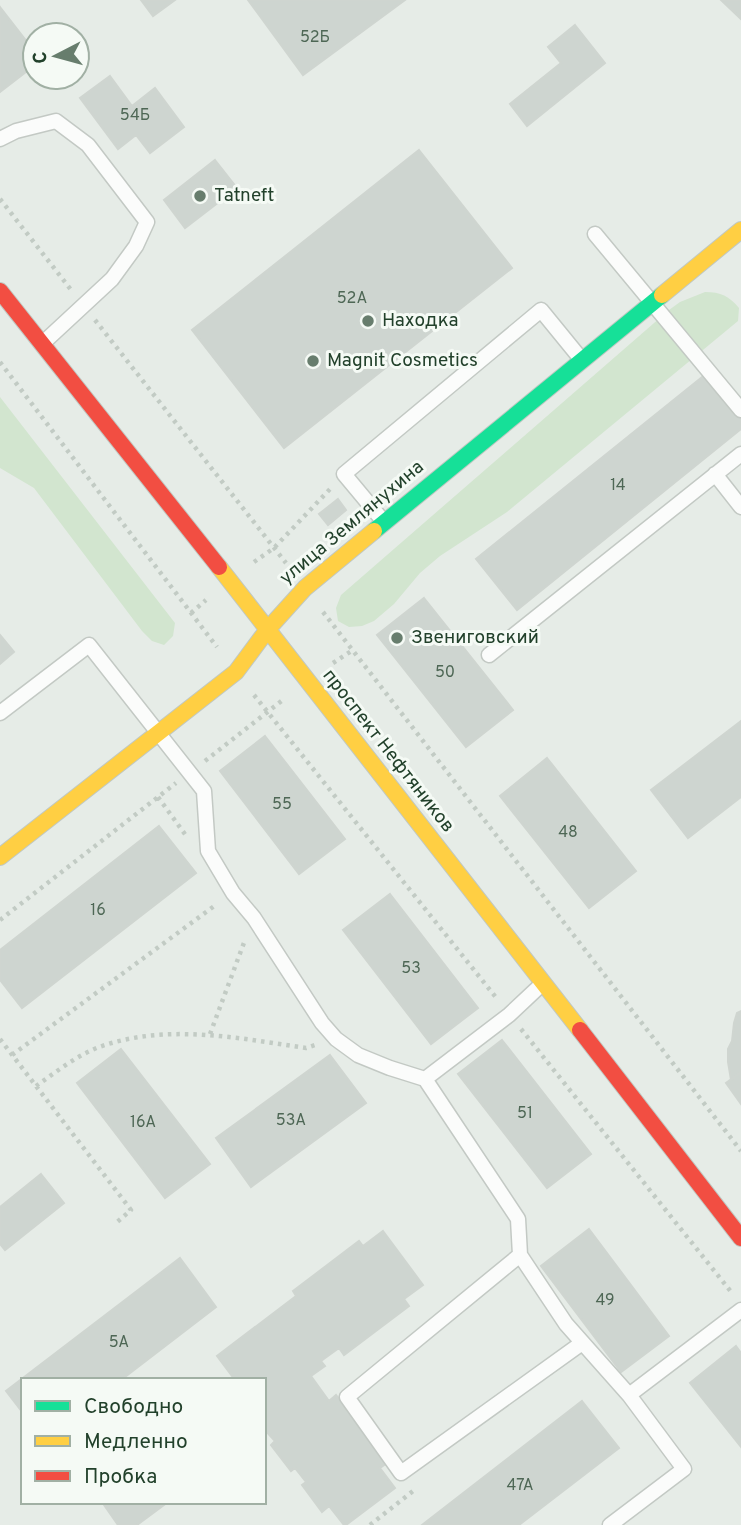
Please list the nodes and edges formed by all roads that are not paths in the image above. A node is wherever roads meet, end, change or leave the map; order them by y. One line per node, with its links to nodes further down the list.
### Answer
1 (0, 139): 6 (lane)
2 (741, 230): 5 (main road, улица Землянухина)
3 (595, 234): 5 (lane)
4 (0, 291): 6 (main road, проспект Нефтяников)
5 (653, 303): 7 (main road, улица Землянухина); 8 (lane)
6 (42, 344): 13 (main road, проспект Нефтяников)
7 (582, 360): 12 (main road, улица Землянухина); 12 (lane)
8 (741, 410)
9 (741, 454): 10 (lane)
10 (715, 474): 11 (lane); 14 (lane)
11 (741, 507)
12 (384, 522): 13 (main road, улица Землянухина)
13 (268, 629): 16 (main road, улица Землянухина); 18 (main road, проспект Нефтяников)
14 (489, 655)
15 (0, 713): 16 (lane)
16 (159, 734): 17 (main road, улица Землянухина); 19 (lane)
17 (6, 848)
18 (543, 983): 19 (lane); 20 (main road, проспект Нефтяников)
19 (425, 1079): 21 (lane)
20 (741, 1238)
21 (520, 1255): 23 (lane); 23 (lane)
22 (741, 1310): 24 (lane)
23 (582, 1343): 24 (lane)
24 (629, 1395): 25 (lane)
25 (610, 1525)

